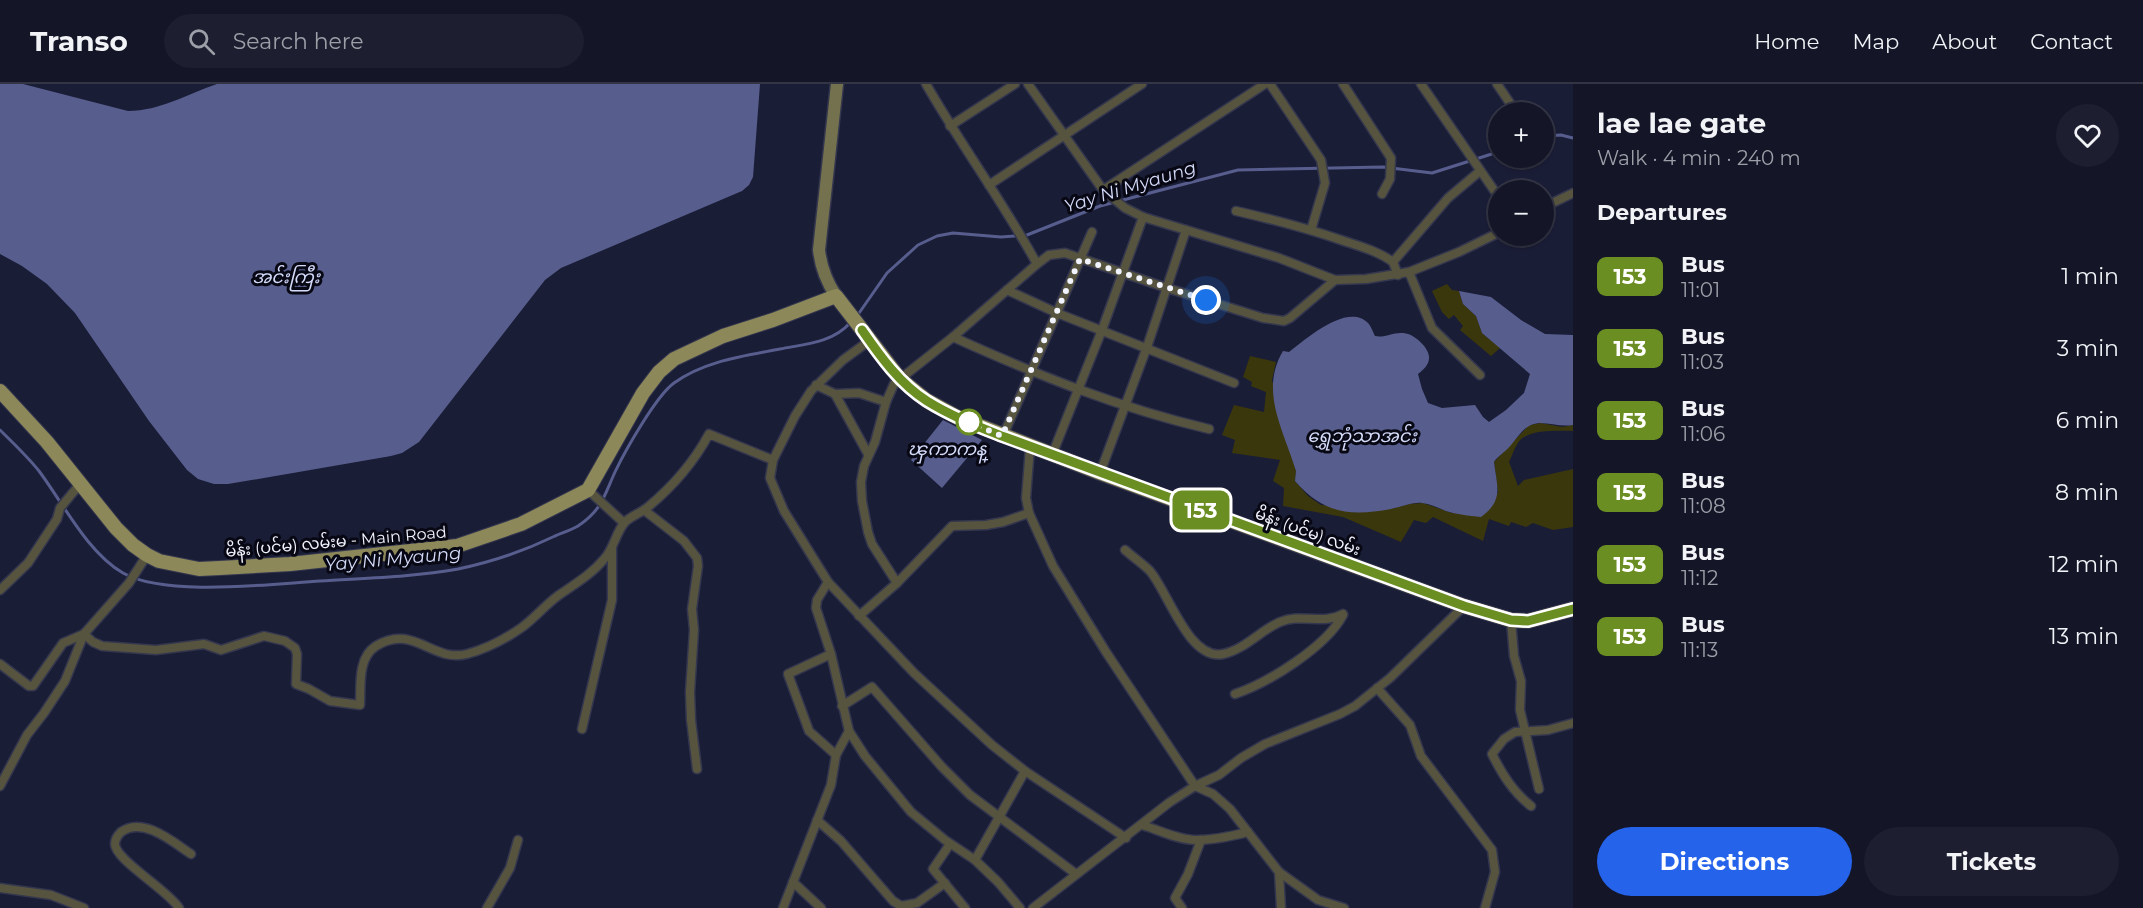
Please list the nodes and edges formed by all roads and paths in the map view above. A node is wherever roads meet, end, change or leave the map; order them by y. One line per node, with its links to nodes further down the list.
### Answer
1 (837, 84): 36 (main road)
2 (926, 84): 12 (street)
3 (1015, 84): 12 (street)
4 (1028, 84): 13 (street)
5 (1142, 84): 13 (street)
6 (1264, 84): 17 (street)
7 (1270, 84): 24 (street)
8 (1343, 84): 19 (street)
9 (1421, 84): 14 (street)
10 (1497, 84): 11 (street)
11 (1509, 102)
12 (950, 126): 16 (street)
13 (1064, 135): 16 (street); 17 (street)
14 (1478, 169): 15 (street); 28 (street)
15 (1488, 182)
16 (989, 185): 29 (street)
17 (1103, 190): 22 (street)
18 (1573, 193): 20 (street)
19 (1383, 194)
20 (1554, 202)
21 (1236, 211): 24 (street)
22 (1143, 217): 23 (street); 31 (street)
23 (1186, 230): 33 (street); 34 (street)
24 (1311, 230): 28 (street)
25 (1092, 232): 27 (street)
26 (1488, 238): 30 (street)
27 (1080, 259): 29 (street); 31 (street); 37 (street)
28 (1393, 262): 32 (street)
29 (1037, 264): 35 (street)
30 (1409, 272): 32 (street); 43 (street)
31 (1124, 273): 34 (street); 38 (street)
32 (1398, 275): 33 (street)
33 (1335, 280): 34 (street)
34 (1167, 288): 41 (street)
35 (1007, 290): 37 (street); 40 (street)
36 (836, 296): 39 (main road, မိန်း (ပင်မ) လမ်း); 60 (main road)
37 (1057, 313): 38 (street); 42 (street)
38 (1102, 330): 41 (street); 47 (street)
39 (866, 335): 44 (main road, မိန်း (ပင်မ) လမ်း); 46 (street)
40 (952, 337): 42 (street); 44 (street)
41 (1147, 347): 45 (street); 51 (street)
42 (1031, 373): 47 (street); 53 (street)
43 (1480, 375)
44 (900, 379): 50 (street); 53 (main road, မိန်း (ပင်မ) လမ်း)
45 (1234, 383)
46 (816, 385): 49 (street); 57 (street)
47 (1077, 390): 51 (street); 56 (street)
48 (0, 391): 59 (main road, မိန်း (ပင်မ) လမ်းမ - Main Road)
49 (836, 394): 50 (street); 55 (street)
50 (886, 402): 55 (street)
51 (1124, 406): 52 (street); 58 (street)
52 (1209, 429)
53 (1002, 436): 54 (main road, မိန်း (ပင်မ) လမ်း)
54 (1030, 447): 56 (main road, မိန်း (ပင်မ) လမ်း); 62 (street)
55 (868, 454): 68 (street)
56 (1052, 455): 58 (main road, မိန်း (ပင်မ) လမ်း)
57 (773, 460): 61 (street); 67 (street)
58 (1100, 473): 70 (main road, မိန်း (ပင်မ) လမ်း)
59 (80, 484): 66 (main road, မိန်း (ပင်မ) လမ်းမ - Main Road); 69 (street)
60 (594, 494): 63 (street); 66 (main road, မိန်း (ပင်မ) လမ်းမ - Main Road)
61 (644, 510): 63 (street); 85 (street)
62 (1029, 513): 68 (street); 88 (street)
63 (624, 523): 64 (street)
64 (612, 548): 74 (street); 81 (street)
65 (1125, 550): 78 (street)
66 (147, 555): 74 (street)
67 (828, 582): 72 (street); 75 (street)
68 (897, 583): 72 (street)
69 (0, 590)
70 (1464, 606): 73 (main road, မိန်း (ပင်မ) လမ်း); 77 (street)
71 (1573, 609): 73 (main road, မိန်း (ပင်မ) လမ်း)
72 (859, 616): 86 (street)
73 (1511, 620): 83 (street)
74 (84, 634): 76 (street); 87 (street)
75 (831, 654): 79 (street); 84 (street)
76 (0, 664)
77 (1377, 688): 88 (street); 117 (street)
78 (1235, 694)
79 (842, 706): 82 (street); 91 (street)
80 (1573, 724): 83 (street)
81 (582, 729)
82 (849, 731): 84 (street); 98 (street)
83 (1523, 731): 89 (street); 90 (street)
84 (836, 755): 92 (street)
85 (697, 769)
86 (1025, 771): 91 (street); 95 (street)
87 (0, 786)
88 (1195, 786): 93 (street); 94 (street)
89 (1539, 789)
90 (1531, 806)
91 (998, 816): 100 (street); 102 (street)
92 (817, 820): 103 (street); 104 (street)
93 (1142, 825): 95 (street); 97 (street)
94 (1248, 832): 97 (street); 101 (street)
95 (1126, 838): 102 (street)
96 (518, 840): 108 (street)
97 (1201, 840): 114 (street)
98 (950, 844): 100 (street); 104 (street)
99 (191, 854): 107 (street)
100 (975, 860): 112 (street)
101 (1279, 872): 115 (street); 116 (street)
102 (1076, 874): 113 (street)
103 (793, 882): 109 (street); 110 (street)
104 (945, 883): 111 (street)
105 (0, 888): 106 (street)
106 (84, 908)
107 (179, 908)
108 (487, 908)
109 (783, 908)
110 (821, 908)
111 (965, 908)
112 (1020, 908)
113 (1033, 908)
114 (1182, 908)
115 (1281, 908)
116 (1344, 908)
117 (1485, 908)

